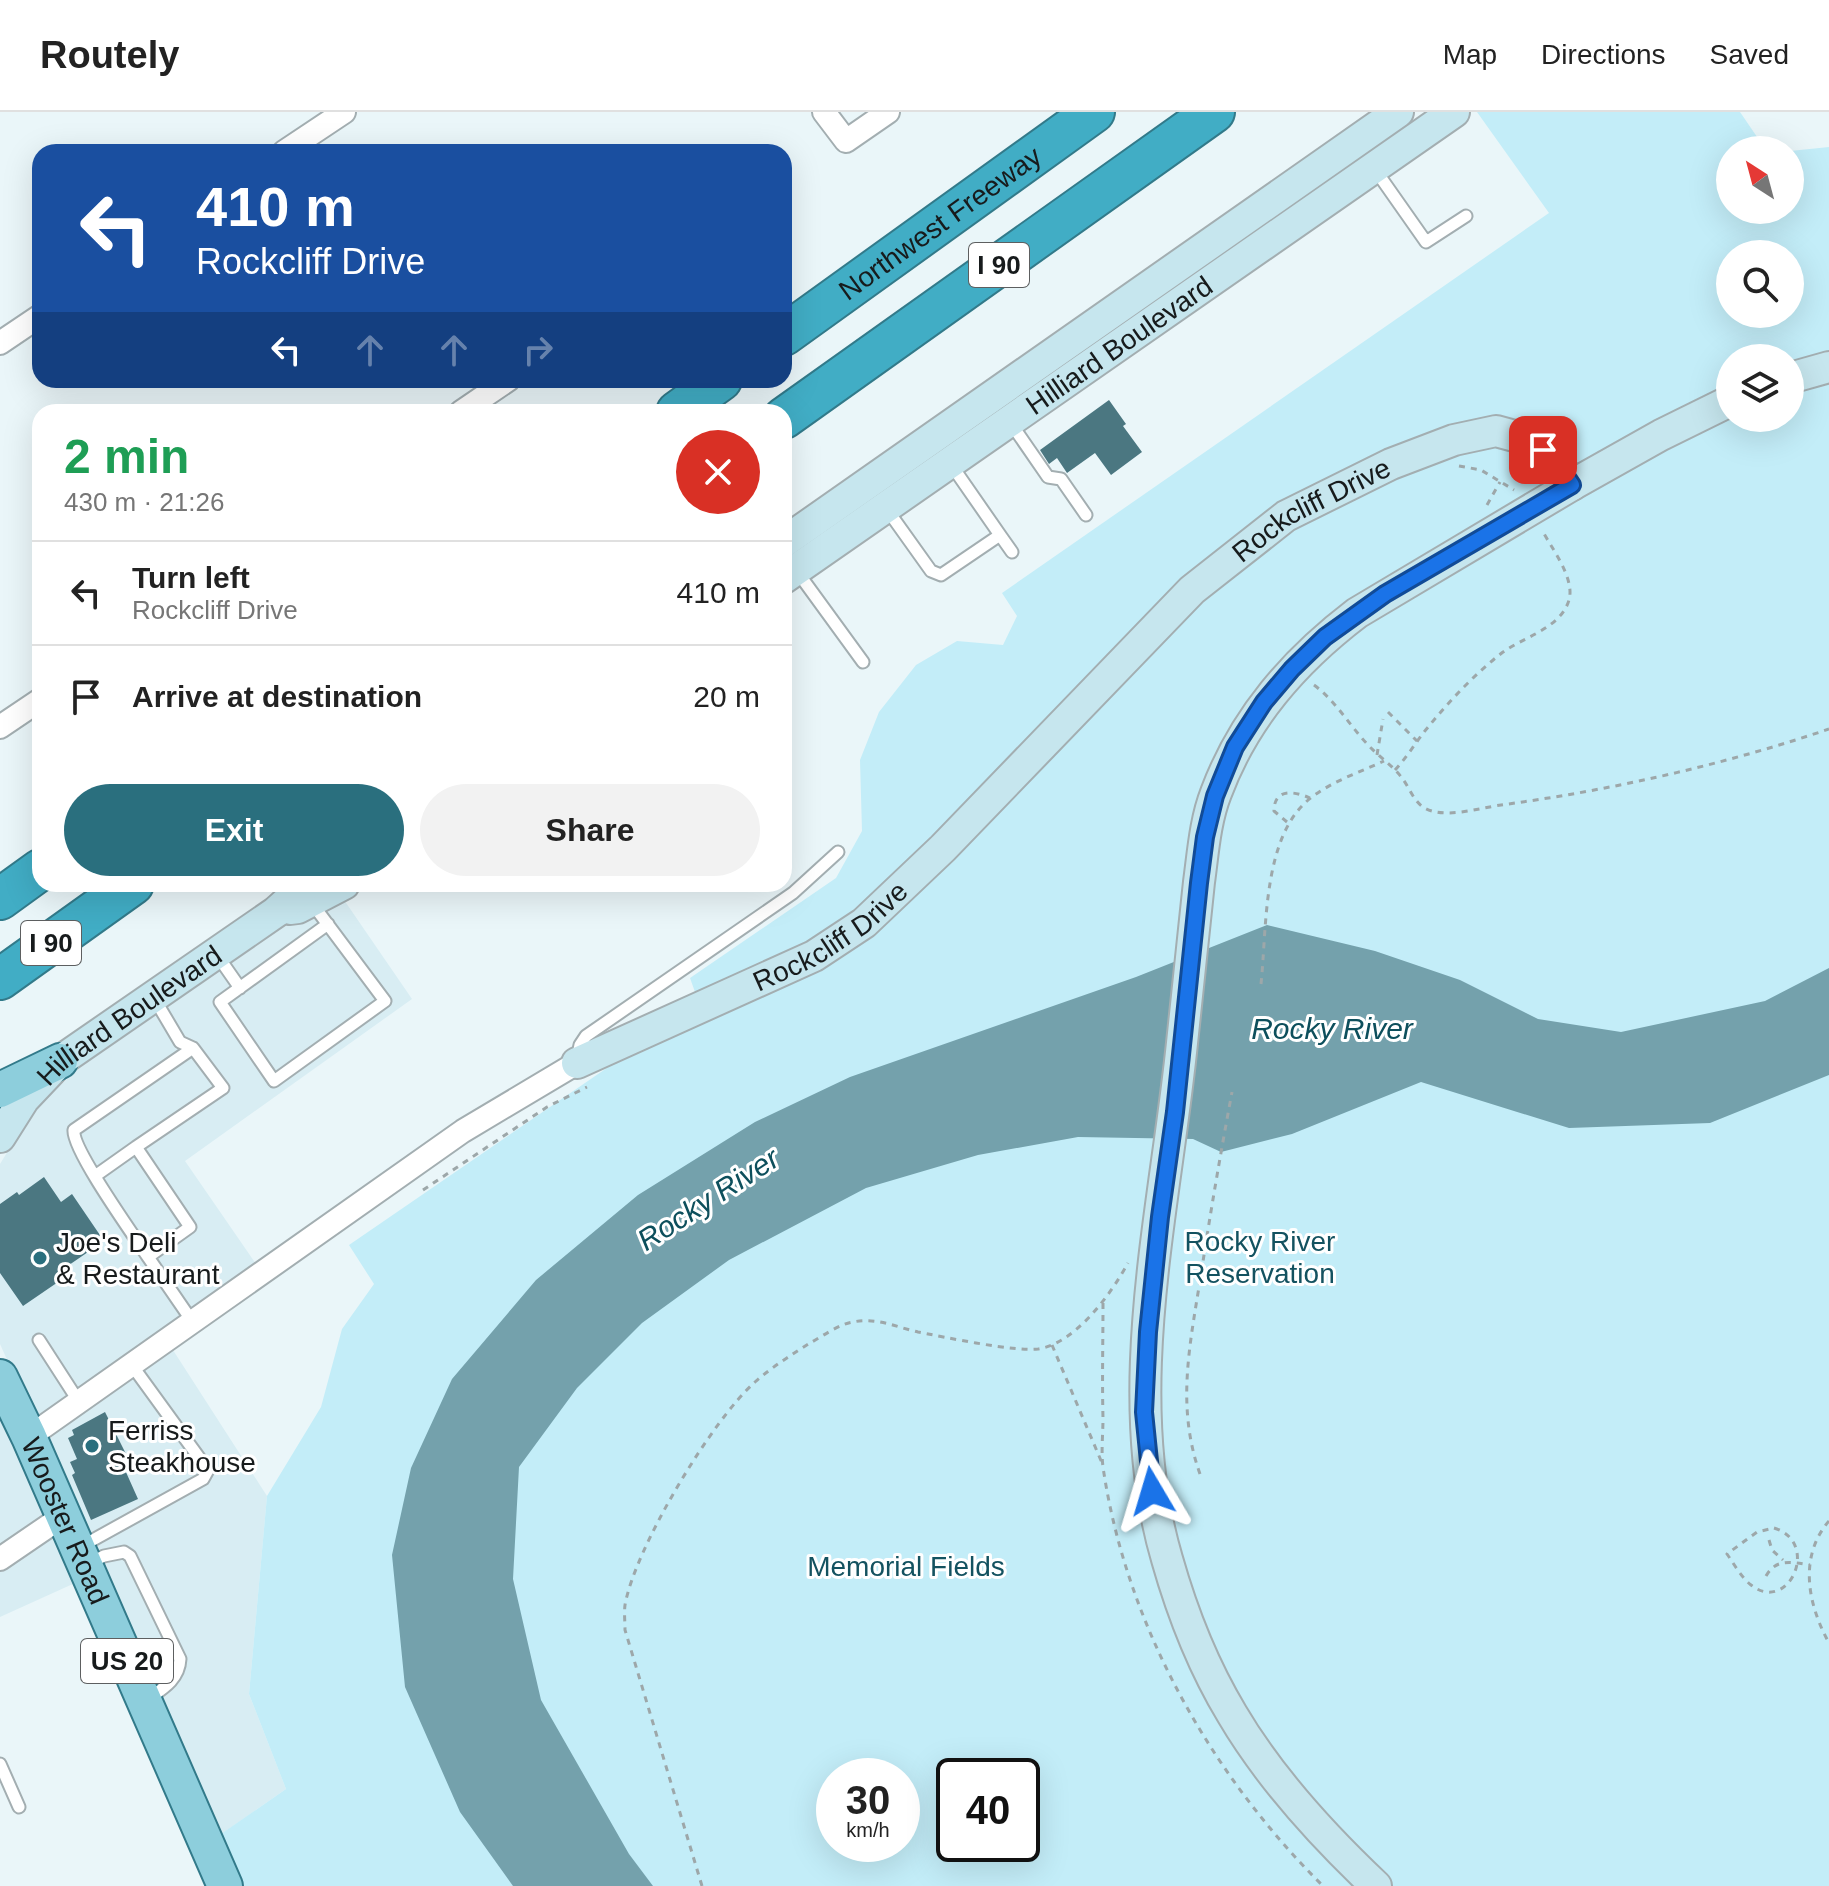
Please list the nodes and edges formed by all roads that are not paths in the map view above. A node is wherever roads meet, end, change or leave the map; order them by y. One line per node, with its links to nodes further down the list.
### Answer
1 (344, 112): 8 (street)
2 (824, 112): 3 (street)
3 (888, 112)
4 (1094, 112): 12 (highway, Northwest Freeway / I 90)
5 (1214, 112): 21 (highway, I 90)
6 (1398, 112): 29 (street, Hilliard Boulevard)
7 (1454, 112): 9 (street, Hilliard Boulevard)
8 (296, 144)
9 (1374, 168): 10 (lane); 22 (street, Hilliard Boulevard)
10 (1466, 216)
11 (32, 321): 13 (street)
12 (792, 329)
13 (0, 343)
14 (1829, 367): 15 (street)
15 (1804, 374)
16 (496, 388): 18 (street)
17 (710, 388): 19 (highway)
18 (473, 404)
19 (688, 404)
20 (1716, 408): 24 (street)
21 (792, 412)
22 (1009, 421): 23 (street, Hilliard Boulevard); 26 (lane)
23 (950, 462): 25 (street, Hilliard Boulevard); 27 (lane)
24 (1572, 485): 49 (street, Rockcliff Drive); 68 (street)
25 (886, 507): 27 (lane); 30 (street, Hilliard Boulevard)
26 (1086, 515)
27 (1000, 535): 28 (lane)
28 (1012, 552)
29 (792, 560)
30 (792, 561)
31 (792, 568): 32 (lane)
32 (863, 662)
33 (32, 705): 34 (street)
34 (0, 727)
35 (838, 852): 49 (lane)
36 (32, 876): 39 (highway, I 90)
37 (122, 892): 41 (highway, I 90)
38 (332, 892): 40 (street, Hilliard Boulevard)
39 (0, 899)
40 (315, 903): 42 (street, Hilliard Boulevard); 44 (lane); 44 (lane)
41 (101, 907): 43 (highway, I 90); 45 (highway)
42 (216, 955): 44 (lane); 46 (street, Hilliard Boulevard)
43 (0, 979)
44 (240, 988)
45 (0, 997)
46 (154, 998): 47 (lane); 48 (street, Hilliard Boulevard)
47 (193, 1048): 52 (lane); 53 (lane)
48 (60, 1061): 50 (main road); 51 (street, Hilliard Boulevard)
49 (577, 1063): 55 (street, Rockcliff Drive)
50 (0, 1090)
51 (0, 1137)
52 (136, 1147): 53 (lane); 54 (lane)
53 (95, 1176): 54 (lane)
54 (148, 1257): 55 (lane)
55 (192, 1321): 57 (street, Rockcliff Drive)
56 (39, 1340): 59 (lane)
57 (131, 1364): 59 (street, Rockcliff Drive); 62 (lane)
58 (0, 1377): 60 (main road, Wooster Road / US 20)
59 (79, 1402): 60 (street, Rockcliff Drive)
60 (29, 1437): 61 (main road, Wooster Road / US 20)
61 (63, 1516): 62 (main road, Wooster Road / US 20); 63 (street)
62 (81, 1557): 64 (main road, Wooster Road / US 20); 64 (lane)
63 (0, 1559)
64 (145, 1702): 67 (main road, Wooster Road / US 20)
65 (0, 1764): 66 (lane)
66 (19, 1807)
67 (225, 1886)
68 (1376, 1886)

